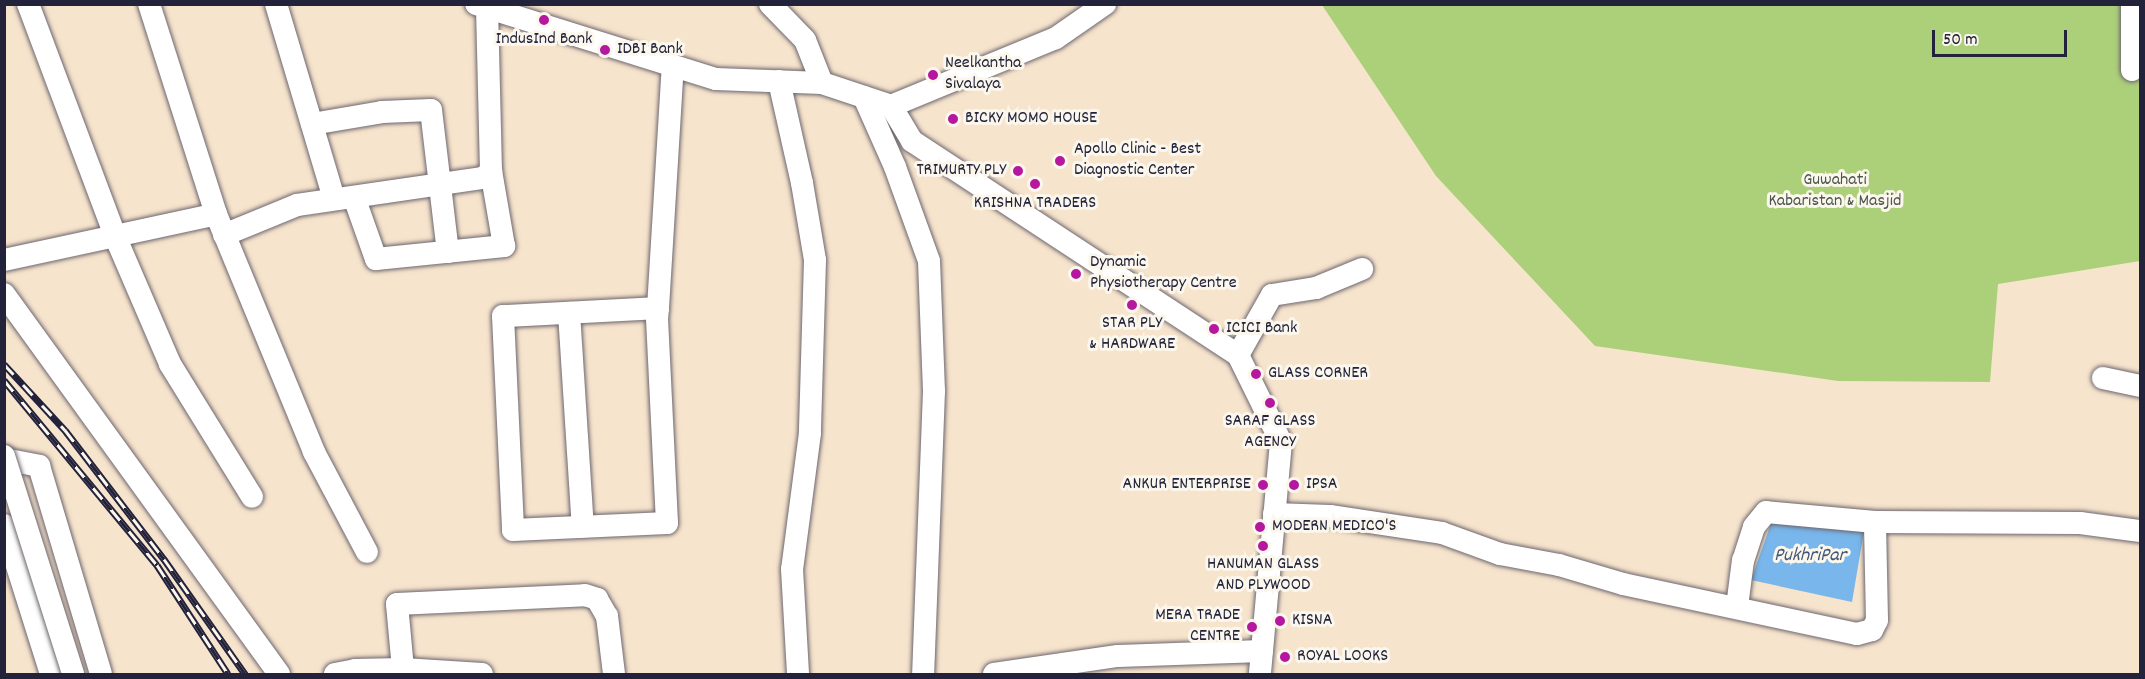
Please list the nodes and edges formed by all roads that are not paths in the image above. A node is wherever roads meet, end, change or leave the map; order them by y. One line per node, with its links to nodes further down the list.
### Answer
1 (28, 4): 20 (street)
2 (149, 4): 18 (street)
3 (276, 4): 14 (street)
4 (770, 4): 11 (street)
5 (1105, 4): 13 (street)
6 (2132, 4): 9 (street)
7 (482, 6): 8 (street); 15 (street)
8 (673, 66): 10 (street); 25 (street)
9 (2132, 70)
10 (779, 81): 11 (street); 50 (street)
11 (822, 83): 12 (street)
12 (864, 97): 13 (street); 51 (street)
13 (891, 106): 27 (street)
14 (312, 124): 16 (street); 17 (street)
15 (491, 171): 16 (street); 21 (street)
16 (441, 183): 17 (street); 21 (street)
17 (344, 198): 19 (street); 21 (street)
18 (216, 214): 19 (street); 20 (street)
19 (224, 235): 37 (street)
20 (115, 236): 22 (street); 31 (street)
21 (448, 252)
22 (4, 261)
23 (1362, 269): 27 (street)
24 (4, 294): 46 (street)
25 (658, 308): 26 (street); 35 (street)
26 (569, 312): 35 (street); 35 (street)
27 (1238, 355): 32 (street)
28 (2103, 378): 29 (street)
29 (2140, 386)
30 (4, 457): 44 (street, bridge); 45 (street)
31 (252, 497)
32 (1274, 514): 38 (street); 39 (street)
33 (1875, 522): 36 (street); 38 (street); 38 (street)
34 (4, 525): 43 (street)
35 (583, 527)
36 (2140, 531)
37 (367, 552)
38 (1737, 607)
39 (1262, 651): 40 (street); 53 (street)
40 (1135, 665): 52 (street)
41 (403, 669): 42 (street); 47 (street); 49 (street)
42 (472, 674): 48 (street)
43 (51, 675)
44 (72, 675)
45 (101, 675)
46 (279, 675)
47 (335, 675)
48 (482, 675)
49 (614, 675)
50 (798, 675)
51 (923, 675)
52 (994, 675)
53 (1260, 675)

